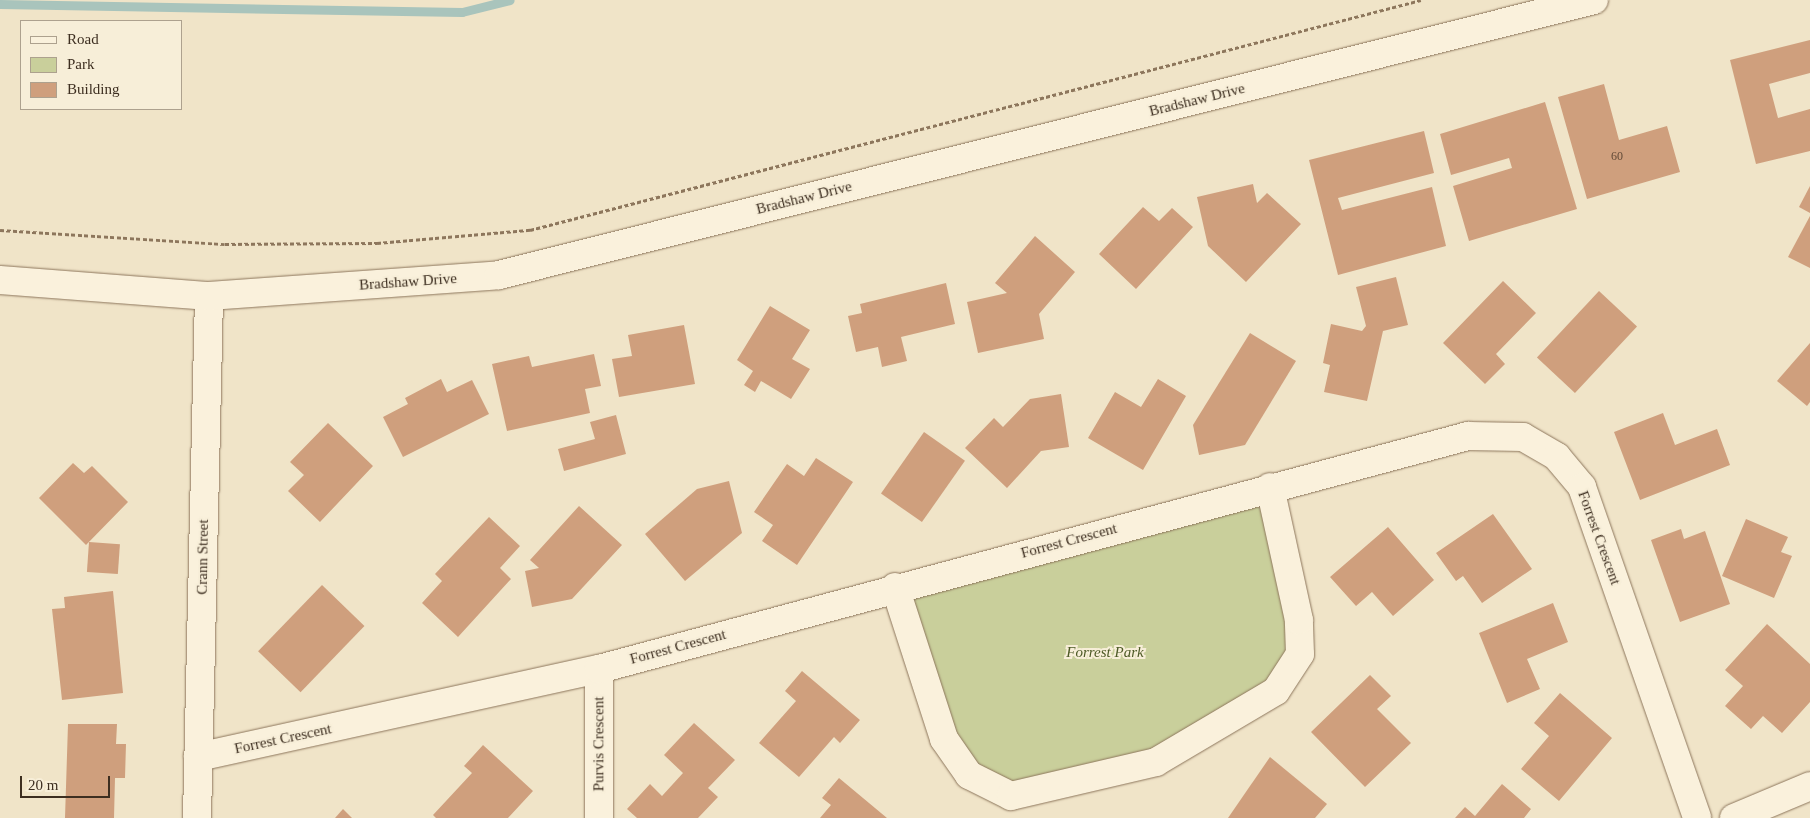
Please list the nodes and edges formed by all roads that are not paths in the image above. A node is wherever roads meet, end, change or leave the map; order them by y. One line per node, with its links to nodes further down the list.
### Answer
1 (1594, 0): 3 (street, Bradshaw Drive)
2 (0, 280): 3 (street, Bradshaw Drive)
3 (209, 296): 7 (street, Crann Street)
4 (1270, 487): 5 (street, Forrest Crescent); 5 (street); 11 (street, Forrest Crescent)
5 (895, 587): 6 (street, Forrest Crescent)
6 (599, 669): 7 (street, Forrest Crescent); 10 (street, Purvis Crescent)
7 (198, 757): 9 (street, Crann Street)
8 (1810, 786): 12 (street)
9 (197, 818)
10 (599, 818)
11 (1697, 818)
12 (1734, 818)

